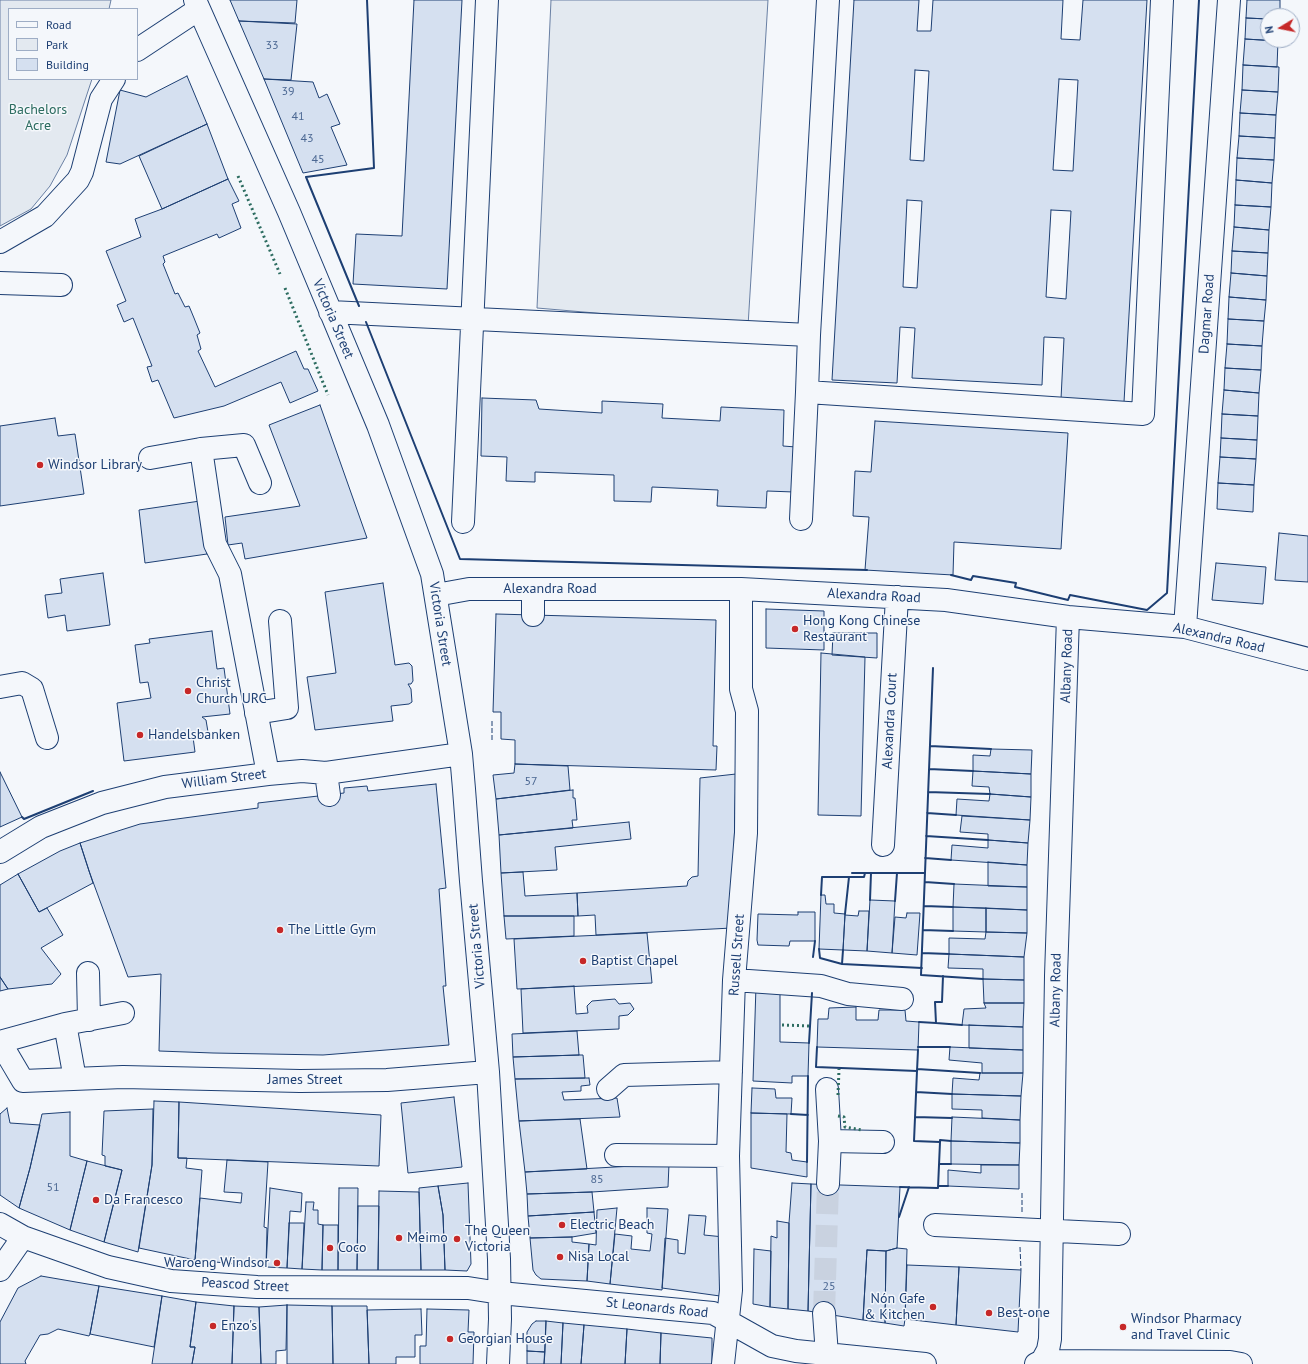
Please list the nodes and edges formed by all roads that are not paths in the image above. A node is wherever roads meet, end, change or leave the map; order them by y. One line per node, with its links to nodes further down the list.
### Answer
1 (486, 0): 12 (street)
2 (828, 0): 13 (street)
3 (1162, 0): 14 (street)
4 (1228, 0): 27 (street, Dagmar Road)
5 (197, 4): 6 (street); 11 (street, Victoria Street)
6 (138, 49)
7 (113, 80): 8 (street)
8 (0, 244)
9 (0, 283): 10 (street)
10 (61, 285)
11 (330, 312): 12 (street); 22 (street, Victoria Street)
12 (472, 318): 13 (street); 19 (street)
13 (809, 335): 14 (street)
14 (807, 392): 18 (street)
15 (201, 449): 16 (street); 17 (street); 30 (street)
16 (150, 458)
17 (260, 483)
18 (801, 519)
19 (463, 522)
20 (533, 589): 21 (street, Alexandra Road); 22 (street, Alexandra Road); 24 (street)
21 (741, 589): 23 (street, Alexandra Road); 39 (street, Russell Street)
22 (436, 595): 32 (street, Victoria Street)
23 (897, 598): 25 (street, Alexandra Road); 36 (street, Alexandra Court)
24 (533, 615)
25 (1068, 617): 27 (street, Alexandra Road); 56 (street, Albany Road)
26 (280, 621): 30 (street)
27 (1185, 627): 28 (street, Alexandra Road)
28 (1308, 659)
29 (0, 687): 31 (street)
30 (256, 713): 34 (street)
31 (47, 738)
32 (461, 754): 33 (street, William Street); 44 (street, Victoria Street)
33 (326, 773): 34 (street, William Street); 35 (street)
34 (268, 774): 37 (street, William Street)
35 (329, 795)
36 (883, 845)
37 (0, 852)
38 (88, 973): 42 (street)
39 (734, 980): 40 (street); 45 (street, Russell Street)
40 (902, 999)
41 (123, 1013): 42 (street)
42 (90, 1020): 43 (street)
43 (65, 1024): 46 (street); 46 (street, James Street)
44 (488, 1072): 46 (street, James Street); 60 (street, Victoria Street)
45 (731, 1072): 47 (street); 52 (street, Russell Street)
46 (75, 1079)
47 (608, 1089)
48 (827, 1089): 49 (street)
49 (830, 1140): 50 (street); 53 (street)
50 (883, 1142)
51 (616, 1155): 52 (street)
52 (728, 1156): 62 (street, Russell Street)
53 (828, 1184)
54 (0, 1224): 58 (street, Peascod Street)
55 (936, 1226): 56 (street)
56 (1052, 1231): 57 (street); 64 (street, Albany Road)
57 (1119, 1234)
58 (23, 1237): 59 (street); 60 (street, Peascod Street)
59 (0, 1270)
60 (500, 1292): 62 (street, St Leonards Road); 65 (street, Victoria Street)
61 (824, 1313): 63 (street)
62 (727, 1321): 63 (street, St Leonards Road); 66 (street, Russell Street)
63 (827, 1355): 67 (street, St Leonards Road)
64 (1039, 1363): 68 (street)
65 (498, 1364)
66 (723, 1364)
67 (925, 1364)
68 (1241, 1364)

